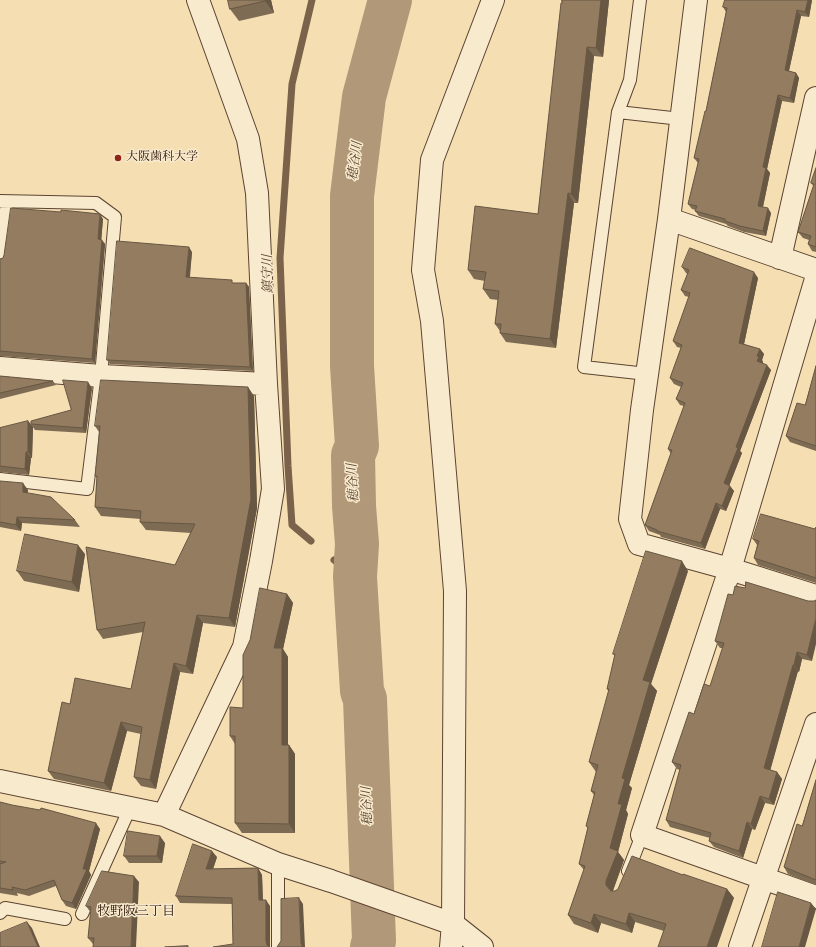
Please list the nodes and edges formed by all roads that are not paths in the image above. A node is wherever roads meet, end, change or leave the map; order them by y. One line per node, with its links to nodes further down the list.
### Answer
1 (198, 0): 17 (street)
2 (493, 0): 33 (street)
3 (640, 0): 6 (lane)
4 (696, 0): 7 (street)
5 (816, 98): 11 (street)
6 (618, 112): 7 (lane); 15 (lane)
7 (681, 119): 9 (street)
8 (3, 201): 10 (lane); 16 (lane)
9 (669, 219): 11 (street); 15 (street)
10 (0, 258)
11 (780, 258): 12 (street)
12 (816, 270)
13 (816, 279): 19 (street)
14 (0, 368): 16 (street)
15 (647, 374): 19 (street)
16 (101, 376): 17 (street); 18 (lane)
17 (266, 384): 24 (street)
18 (0, 479)
19 (730, 569): 20 (street); 25 (street)
20 (816, 596)
21 (816, 724): 27 (street)
22 (0, 782): 23 (street)
23 (130, 808): 24 (street); 31 (lane)
24 (164, 815): 26 (street)
25 (642, 834): 27 (street); 28 (lane)
26 (278, 864): 33 (street); 34 (lane)
27 (764, 878): 29 (street); 37 (street)
28 (623, 885)
29 (816, 897)
30 (0, 913): 32 (lane)
31 (82, 914)
32 (64, 920)
33 (453, 924): 35 (street); 36 (street)
34 (278, 947)
35 (451, 947)
36 (482, 947)
37 (740, 947)

